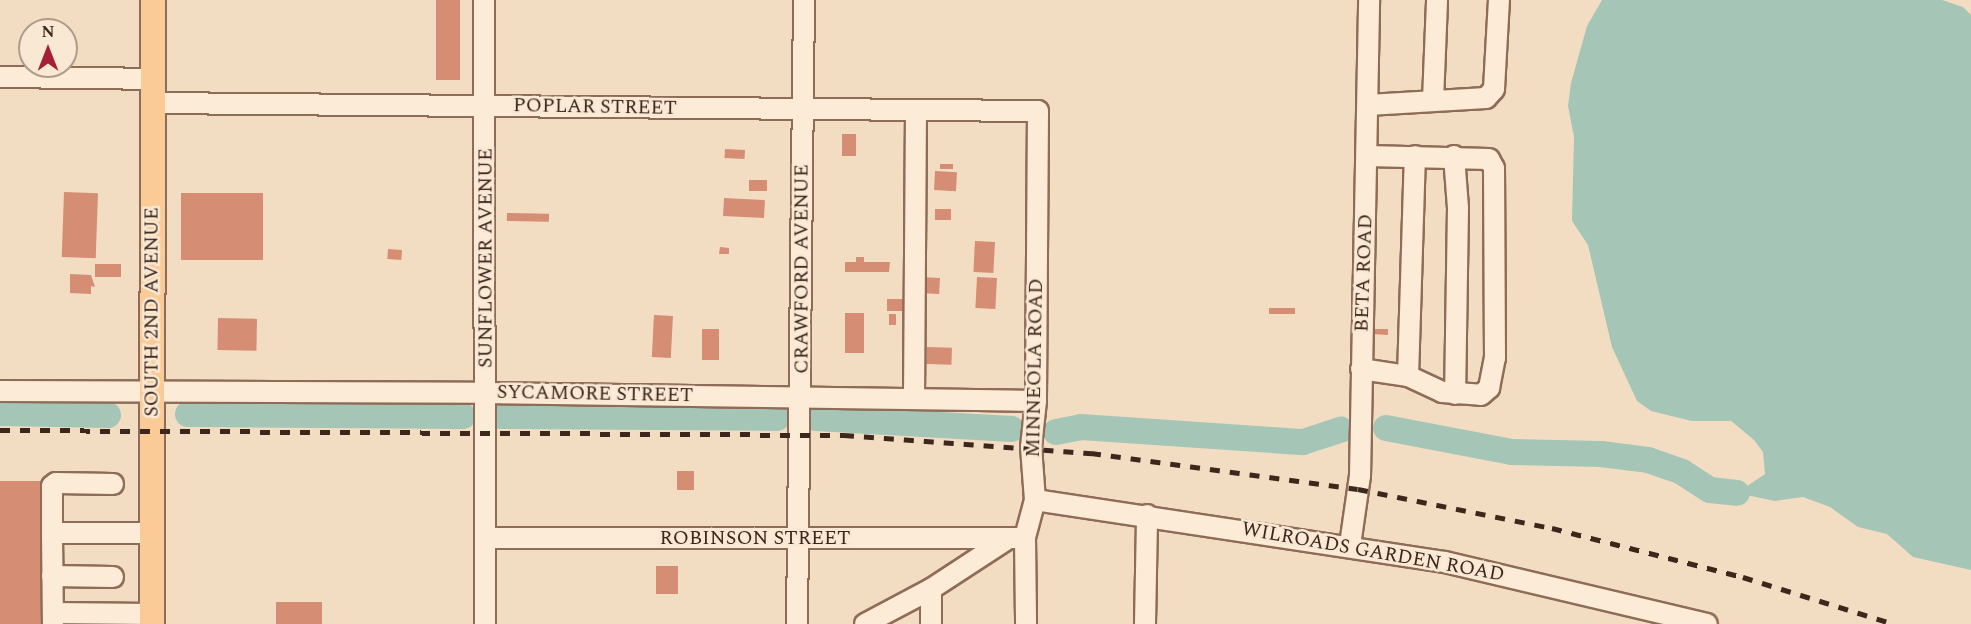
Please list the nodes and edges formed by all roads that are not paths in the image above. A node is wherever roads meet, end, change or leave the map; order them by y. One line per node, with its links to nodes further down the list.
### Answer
1 (153, 0): 8 (main road, SOUTH 2ND AVENUE)
2 (484, 0): 12 (street, SUNFLOWER AVENUE)
3 (804, 0): 13 (street, CRAWFORD AVENUE)
4 (1369, 0): 11 (street, BETA ROAD)
5 (1437, 0): 9 (street)
6 (1499, 0): 9 (street)
7 (0, 77): 8 (street)
8 (153, 79): 10 (main road, SOUTH 2ND AVENUE)
9 (1433, 101): 11 (street)
10 (153, 103): 12 (street, POPLAR STREET); 22 (main road, SOUTH 2ND AVENUE)
11 (1368, 105): 16 (street, BETA ROAD)
12 (486, 106): 13 (street, POPLAR STREET); 23 (street, SUNFLOWER AVENUE)
13 (803, 109): 14 (street, POPLAR STREET); 25 (street, CRAWFORD AVENUE)
14 (916, 110): 15 (street, POPLAR STREET); 26 (street)
15 (1038, 111): 27 (street, MINNEOLA ROAD)
16 (1367, 156): 17 (street); 19 (street, BETA ROAD)
17 (1415, 156): 18 (street); 20 (street)
18 (1454, 156): 24 (street); 24 (street)
19 (1361, 369): 20 (street); 36 (street, BETA ROAD)
20 (1408, 376): 24 (street)
21 (0, 391): 22 (street, SYCAMORE STREET)
22 (153, 393): 23 (street, SYCAMORE STREET); 31 (main road, SOUTH 2ND AVENUE)
23 (485, 393): 25 (street, SYCAMORE STREET); 33 (street, SUNFLOWER AVENUE)
24 (1455, 394)
25 (801, 396): 26 (street, SYCAMORE STREET); 34 (street, CRAWFORD AVENUE)
26 (914, 399): 27 (street, SYCAMORE STREET)
27 (1036, 401): 29 (street, MINNEOLA ROAD)
28 (113, 484): 32 (street)
29 (1035, 500): 30 (street, WILROADS GARDEN ROAD); 35 (street, MINNEOLA ROAD)
30 (1146, 515): 36 (street, WILROADS GARDEN ROAD); 48 (street)
31 (152, 532): 32 (street); 41 (main road, SOUTH 2ND AVENUE)
32 (52, 533): 37 (street)
33 (486, 538): 34 (street, ROBINSON STREET); 43 (street, SUNFLOWER AVENUE)
34 (796, 538): 35 (street, ROBINSON STREET); 44 (street, CRAWFORD AVENUE)
35 (1017, 538): 39 (street); 47 (street, MINNEOLA ROAD)
36 (1350, 545): 42 (street, WILROADS GARDEN ROAD)
37 (52, 576): 38 (street); 40 (street)
38 (113, 577)
39 (931, 589): 45 (street); 46 (street)
40 (53, 618): 41 (street)
41 (152, 619)
42 (1701, 623)
43 (485, 624)
44 (796, 624)
45 (865, 624)
46 (931, 624)
47 (1026, 624)
48 (1145, 624)

